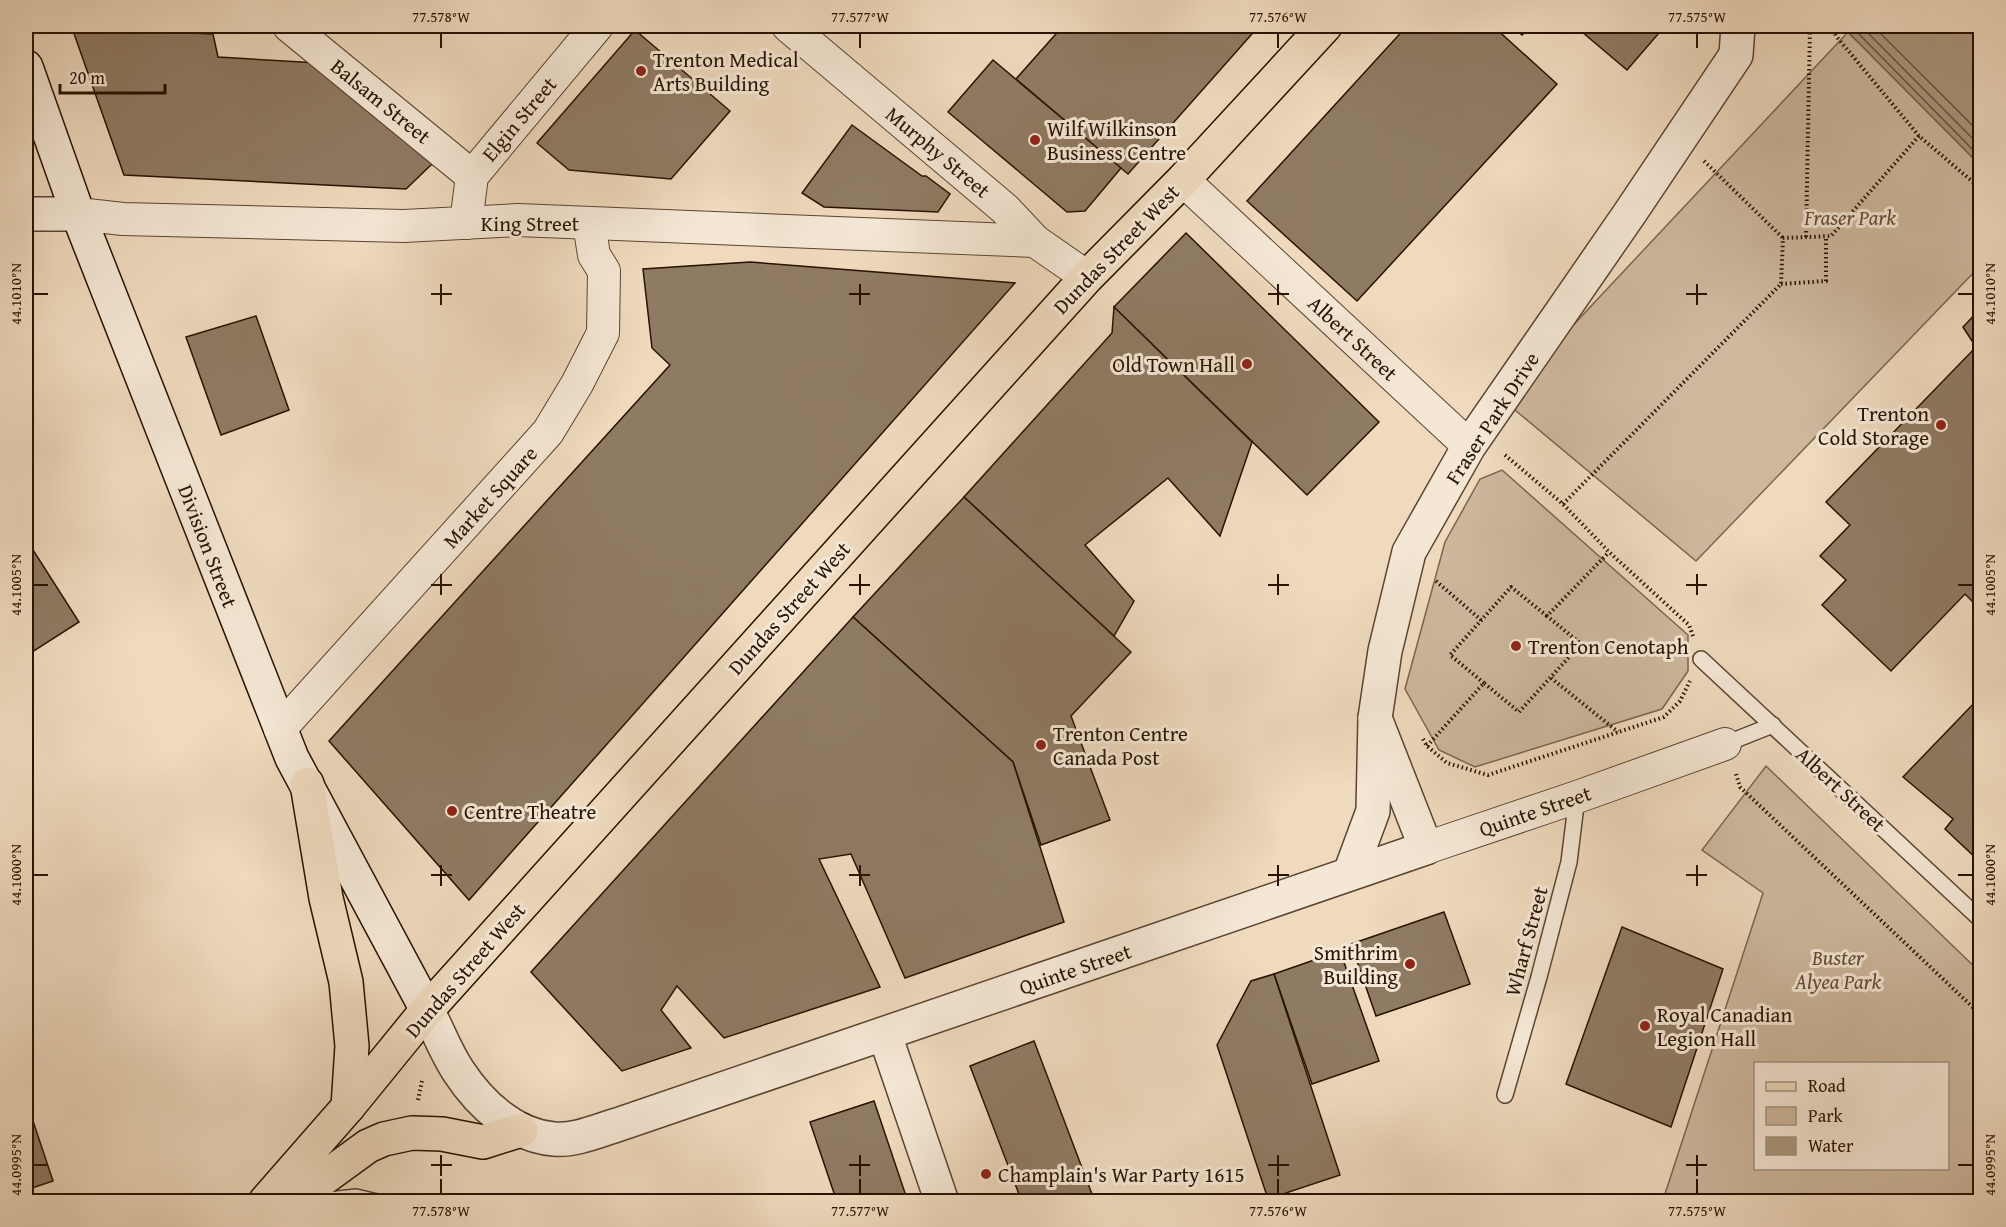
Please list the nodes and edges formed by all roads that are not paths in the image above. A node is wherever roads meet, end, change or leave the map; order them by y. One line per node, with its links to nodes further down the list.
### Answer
1 (289, 26): 7 (street, Balsam Street)
2 (597, 26): 7 (street, Elgin Street)
3 (788, 26): 13 (street, Murphy Street)
4 (1325, 26): 8 (main road, Dundas Street West)
5 (1738, 26): 15 (street, Fraser Park Drive)
6 (26, 67): 10 (street, Division Street)
7 (472, 176): 11 (street, Elgin Street)
8 (1183, 180): 14 (main road, Dundas Street West); 15 (street, Albert Street)
9 (26, 214): 10 (street, King Street)
10 (78, 214): 11 (street, King Street); 19 (street, Division Street)
11 (466, 223): 12 (street, King Street)
12 (589, 223): 13 (street, King Street); 19 (street, Market Square)
13 (1035, 241): 14 (street, Murphy Street)
14 (1087, 277): 26 (main road, Dundas Street West)
15 (1469, 446): 17 (street, Fraser Park Drive)
16 (1701, 659): 18 (lane, Albert Street)
17 (1376, 718): 23 (street, Fraser Park Drive); 24 (street)
18 (1773, 725): 20 (lane, Quinte Street); 25 (lane, Albert Street)
19 (280, 729): 21 (street, Division Street)
20 (1725, 744): 22 (street, Quinte Street)
21 (307, 784): 26 (street, Division Street); 29 (main road)
22 (1577, 797): 23 (street, Quinte Street); 28 (lane, Wharf Street)
23 (1426, 848): 24 (street, Quinte Street)
24 (1350, 873): 27 (street, Quinte Street)
25 (1980, 919)
26 (428, 1010): 29 (main road, Dundas Street West); 30 (street, Quinte Street)
27 (885, 1035): 30 (street, Quinte Street); 35 (street)
28 (1505, 1095)
29 (348, 1107): 31 (main road, Dundas Street West)
30 (521, 1130): 32 (main road)
31 (265, 1202)
32 (282, 1202)
33 (311, 1202): 34 (lane)
34 (377, 1202)
35 (942, 1202)

